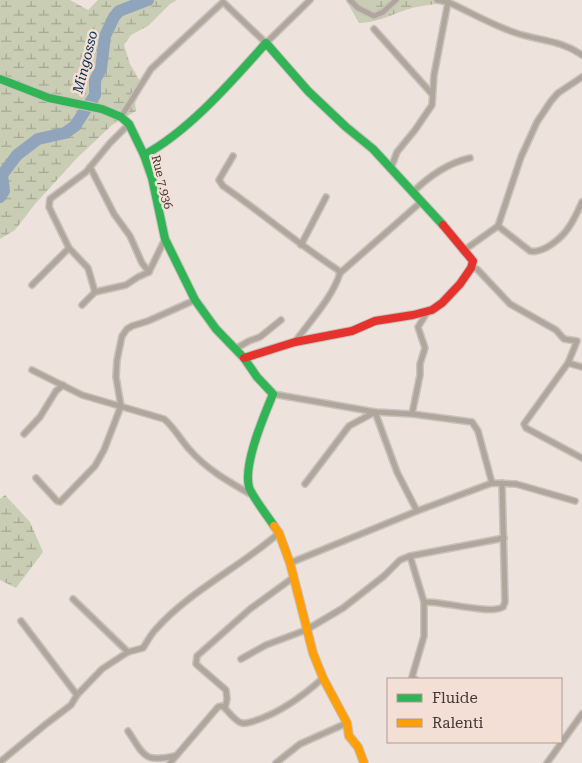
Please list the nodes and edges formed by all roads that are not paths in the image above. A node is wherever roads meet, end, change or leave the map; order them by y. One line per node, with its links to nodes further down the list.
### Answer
1 (310, 0): 7 (street)
2 (350, 0): 3 (street)
3 (396, 0)
4 (437, 0): 5 (street)
5 (448, 2): 8 (street); 11 (street)
6 (374, 29): 11 (street)
7 (266, 43): 12 (street); 14 (street); 18 (street)
8 (582, 55)
9 (582, 77): 23 (street)
10 (0, 79): 12 (street, Rue 7.936)
11 (432, 94): 18 (street)
12 (121, 117): 13 (street, Rue 7.936)
13 (129, 124): 14 (street, Rue 7.936); 17 (street)
14 (144, 154): 24 (street, Rue 7.936)
15 (233, 156): 25 (street)
16 (470, 158): 19 (street)
17 (90, 167): 26 (street); 29 (street)
18 (390, 168): 19 (street)
19 (412, 192): 21 (street)
20 (326, 197): 25 (street)
21 (421, 202): 27 (street); 30 (street)
22 (582, 202): 23 (street)
23 (498, 226): 27 (street)
24 (165, 239): 29 (street); 33 (street, Rue 7.936)
25 (301, 245): 30 (street)
26 (69, 248): 31 (street); 32 (street)
27 (463, 251): 28 (street)
28 (471, 268): 35 (street); 37 (street)
29 (149, 272): 32 (street)
30 (340, 273): 38 (street)
31 (32, 285)
32 (95, 292): 34 (street)
33 (195, 300): 39 (street, Rue 7.936); 46 (street)
34 (82, 305)
35 (428, 311): 38 (street); 48 (street)
36 (282, 320): 39 (street)
37 (579, 340): 41 (street)
38 (295, 342): 40 (street)
39 (235, 349): 40 (street, Rue 7.936)
40 (244, 358): 45 (street, Rue 7.936)
41 (568, 363): 42 (street); 50 (street)
42 (582, 368)
43 (32, 370): 44 (street)
44 (63, 385): 46 (street); 49 (street)
45 (273, 394): 47 (street); 55 (street)
46 (121, 406): 51 (street); 55 (street)
47 (375, 412): 48 (street); 54 (street); 57 (street)
48 (412, 414): 52 (street)
49 (24, 434)
50 (582, 458)
51 (36, 478)
52 (492, 483): 53 (street); 57 (street)
53 (502, 483): 56 (street); 59 (street)
54 (305, 484)
55 (252, 495): 58 (street)
56 (575, 501)
57 (416, 511): 61 (street)
58 (278, 533): 61 (street); 67 (street)
59 (504, 538): 60 (street); 64 (street)
60 (410, 556): 64 (street); 66 (street)
61 (290, 563): 62 (street)
62 (294, 577): 66 (street); 72 (street)
63 (73, 599): 67 (street)
64 (424, 602): 70 (street)
65 (21, 621): 71 (street)
66 (306, 630): 68 (street); 69 (street)
67 (128, 652): 71 (street)
68 (241, 659)
69 (323, 678): 72 (street); 74 (street)
70 (414, 678)
71 (77, 695): 79 (street)
72 (225, 708): 78 (street)
73 (582, 714): 76 (street)
74 (347, 723): 81 (street); 82 (street)
75 (128, 731): 78 (street)
76 (562, 742)
77 (561, 743): 83 (street)
78 (177, 756): 80 (street)
79 (0, 762)
80 (170, 763)
81 (276, 763)
82 (364, 763)
83 (547, 763)

